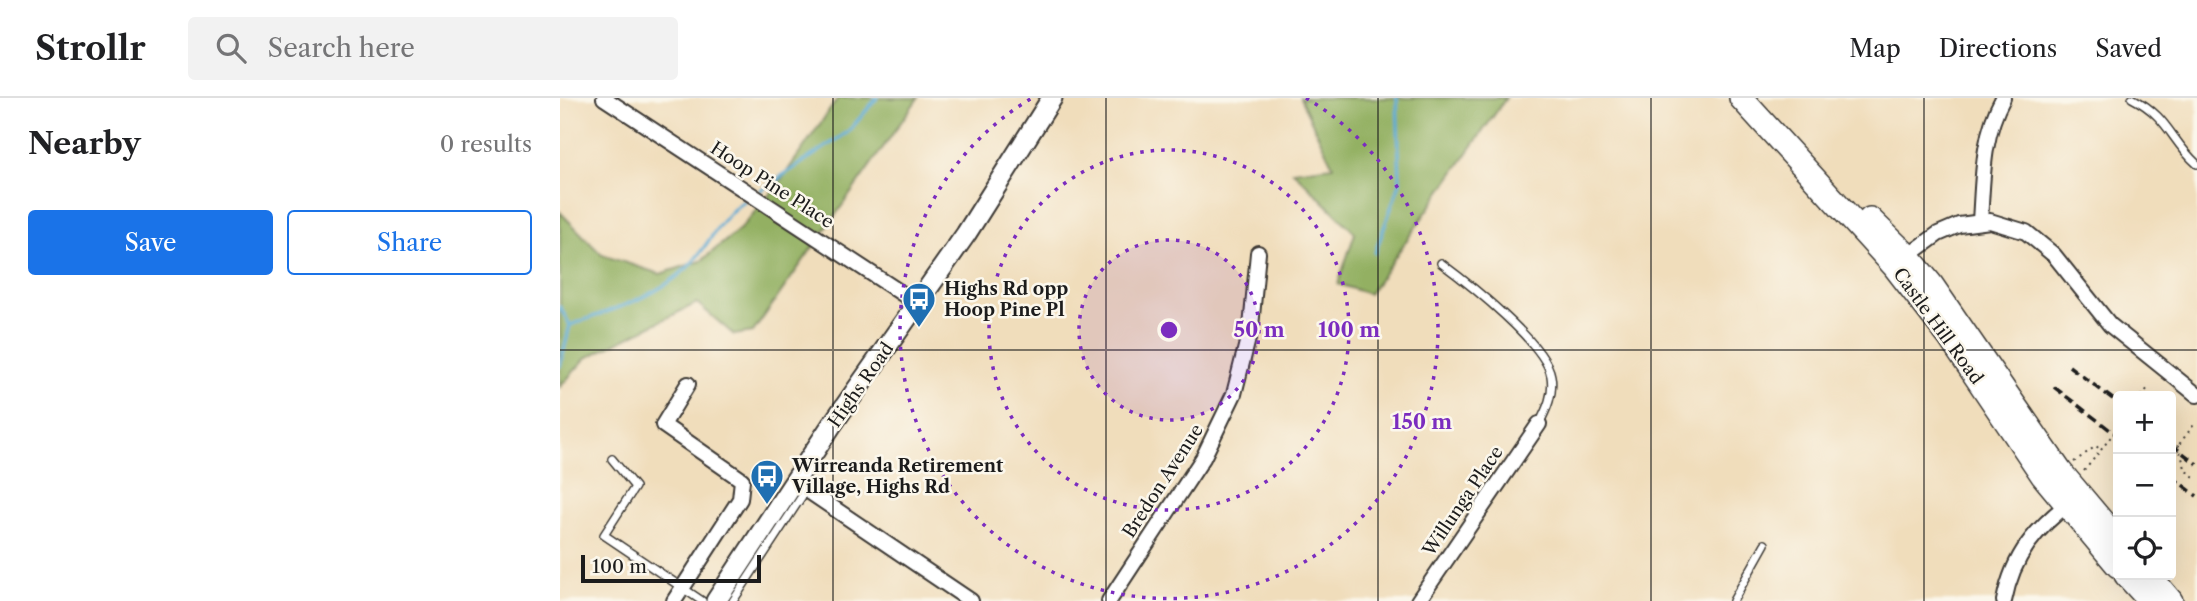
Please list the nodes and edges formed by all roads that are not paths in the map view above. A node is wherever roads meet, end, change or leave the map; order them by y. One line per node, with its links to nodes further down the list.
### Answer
1 (604, 98): 12 (street, Hoop Pine Place)
2 (1052, 98): 12 (street, Highs Road)
3 (1741, 98): 10 (main road, Castle Hill Road)
4 (1756, 98): 10 (main road, Castle Hill Road)
5 (2003, 98): 8 (street)
6 (2132, 98): 7 (lane)
7 (2197, 164)
8 (1980, 221): 10 (street); 14 (street)
9 (1258, 253): 30 (street, Bredon Avenue)
10 (1901, 261): 18 (main road, Castle Hill Road)
11 (1441, 263): 15 (lane)
12 (918, 304): 17 (street, Highs Road)
13 (688, 384): 24 (street)
14 (2197, 395)
15 (1539, 424): 31 (street, Willunga Place)
16 (612, 459): 24 (lane)
17 (800, 486): 27 (street, Highs Road); 28 (lane); 29 (street)
18 (2073, 500): 19 (main road, Castle Hill Road); 21 (main road, Castle Hill Road); 33 (street)
19 (2113, 536)
20 (1765, 544): 32 (lane)
21 (2113, 559)
22 (2131, 580): 34 (main road)
23 (2154, 580): 35 (main road)
24 (682, 587): 25 (street); 26 (lane)
25 (674, 601)
26 (702, 601)
27 (716, 601)
28 (733, 601)
29 (971, 601)
30 (1110, 601)
31 (1418, 601)
32 (1733, 601)
33 (2004, 601)
34 (2150, 601)
35 (2171, 601)

